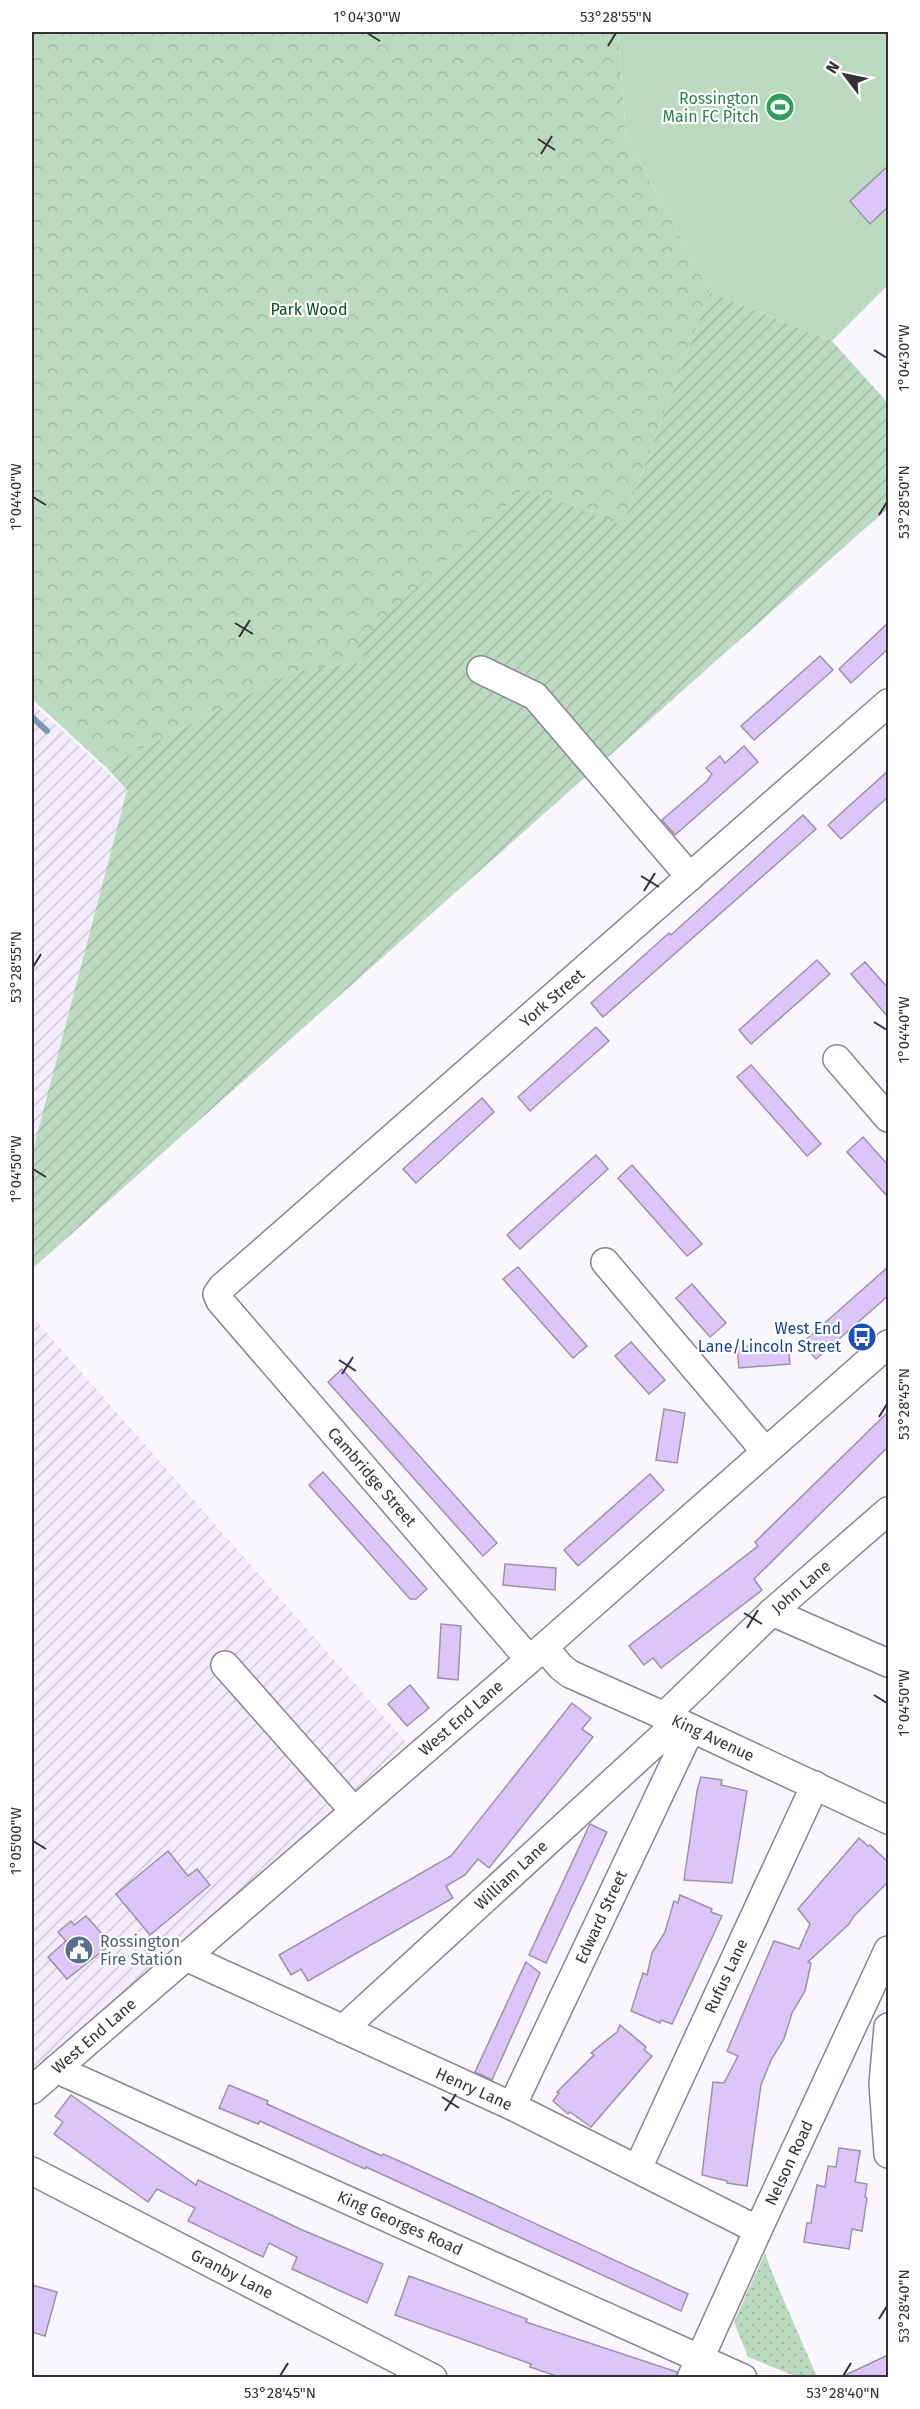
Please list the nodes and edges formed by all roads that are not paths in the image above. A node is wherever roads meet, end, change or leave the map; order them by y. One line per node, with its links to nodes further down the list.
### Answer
1 (481, 670): 3 (street)
2 (888, 703): 3 (street, York Street)
3 (690, 877): 7 (street, York Street)
4 (837, 1059): 5 (street)
5 (888, 1118)
6 (605, 1262): 9 (street)
7 (217, 1294): 12 (street, Cambridge Street)
8 (888, 1344): 9 (street, West End Lane)
9 (765, 1451): 12 (street, West End Lane)
10 (888, 1511): 11 (street, John Lane)
11 (772, 1612): 13 (street); 15 (street, John Lane)
12 (537, 1653): 15 (street, King Avenue); 17 (street, West End Lane)
13 (888, 1663)
14 (225, 1665): 17 (street)
15 (678, 1722): 16 (street, King Avenue); 23 (street, William Lane); 26 (street, Edward Street)
16 (815, 1785): 18 (street, King Avenue); 28 (street, Rufus Lane)
17 (354, 1811): 20 (street, West End Lane)
18 (888, 1820)
19 (888, 1950): 21 (street, Nelson Road)
20 (186, 1957): 23 (street, Henry Lane); 24 (street, West End Lane)
21 (880, 1992): 30 (street, Nelson Road)
22 (888, 2027): 27 (street)
23 (343, 2029): 26 (street, Henry Lane)
24 (56, 2069): 25 (street, West End Lane); 31 (street, King Georges Road)
25 (32, 2090)
26 (512, 2106): 28 (street, Henry Lane)
27 (888, 2154)
28 (638, 2168): 30 (street, Henry Lane)
29 (32, 2171): 32 (street, Granby Lane)
30 (758, 2230): 31 (street, Nelson Road)
31 (696, 2368): 33 (street, King Georges Road)
32 (433, 2378)
33 (743, 2378)

